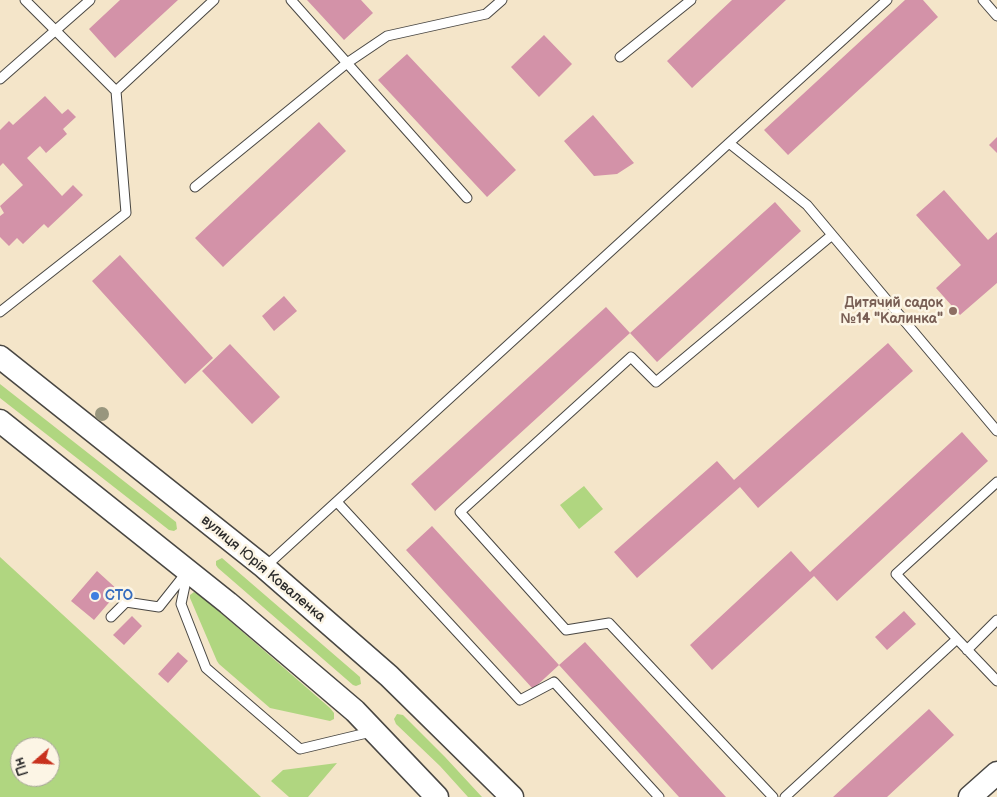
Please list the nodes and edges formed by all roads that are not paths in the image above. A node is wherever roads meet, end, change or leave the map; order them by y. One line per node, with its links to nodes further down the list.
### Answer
1 (25, 0): 10 (lane)
2 (90, 0): 10 (lane)
3 (214, 0): 14 (lane)
4 (292, 0): 12 (lane)
5 (502, 0): 12 (lane)
6 (691, 0): 11 (lane)
7 (887, 0): 15 (lane)
8 (990, 6): 9 (lane)
9 (997, 16)
10 (55, 31): 13 (lane); 14 (lane)
11 (620, 57)
12 (347, 63): 16 (lane); 17 (lane)
13 (0, 79)
14 (116, 91): 19 (lane)
15 (729, 143): 18 (lane); 24 (lane)
16 (195, 187)
17 (467, 198)
18 (832, 235): 22 (lane); 37 (lane)
19 (0, 312)
20 (0, 357): 25 (street, вулиця Юрія Коваленка)
21 (0, 421): 26 (street)
22 (997, 431)
23 (997, 482): 29 (lane)
24 (337, 502): 25 (lane); 36 (lane)
25 (264, 567): 35 (street, вулиця Юрія Коваленка)
26 (188, 570): 27 (lane); 32 (street); 32 (lane)
27 (112, 617)
28 (997, 620): 30 (lane)
29 (958, 639): 30 (lane); 38 (lane)
30 (967, 650): 31 (lane)
31 (997, 681)
32 (374, 731): 34 (street)
33 (997, 772): 39 (street)
34 (437, 797)
35 (512, 797)
36 (659, 797)
37 (773, 797)
38 (785, 797)
39 (970, 797)

